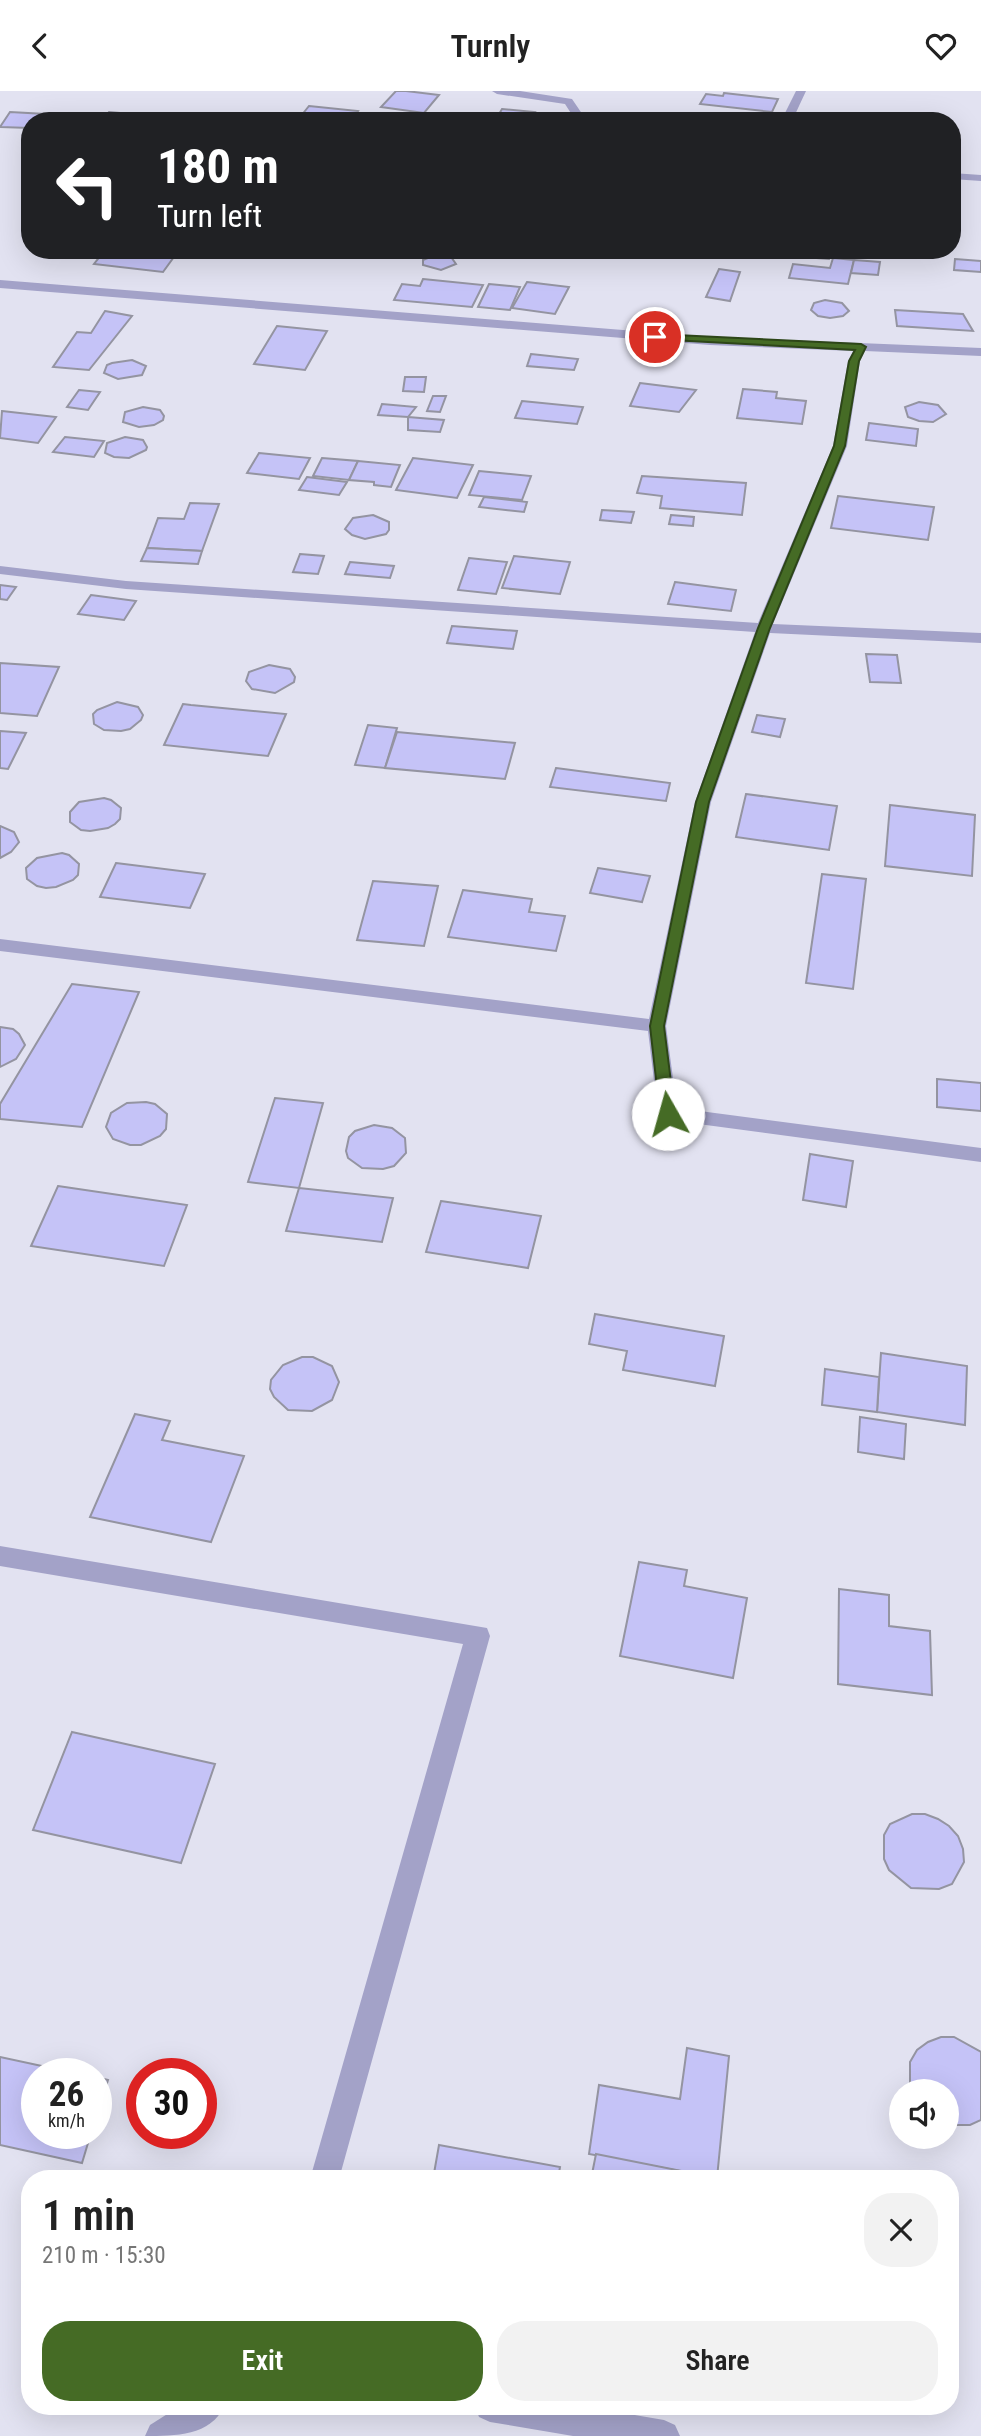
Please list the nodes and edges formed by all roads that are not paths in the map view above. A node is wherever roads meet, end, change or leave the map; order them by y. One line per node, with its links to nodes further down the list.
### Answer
1 (497, 91): 3 (street)
2 (801, 91): 4 (street)
3 (571, 96)
4 (790, 112)
5 (961, 177): 6 (street)
6 (981, 178)
7 (0, 284): 8 (street)
8 (861, 347): 9 (street); 11 (street)
9 (981, 352)
10 (0, 571): 11 (street)
11 (764, 628): 12 (street); 14 (street)
12 (981, 638)
13 (0, 945): 14 (street)
14 (657, 1026): 15 (street)
15 (981, 1155)
16 (0, 1556): 17 (street)
17 (327, 2170)
18 (195, 2415): 20 (street)
19 (542, 2415): 21 (street)
20 (161, 2436)
21 (664, 2436)

